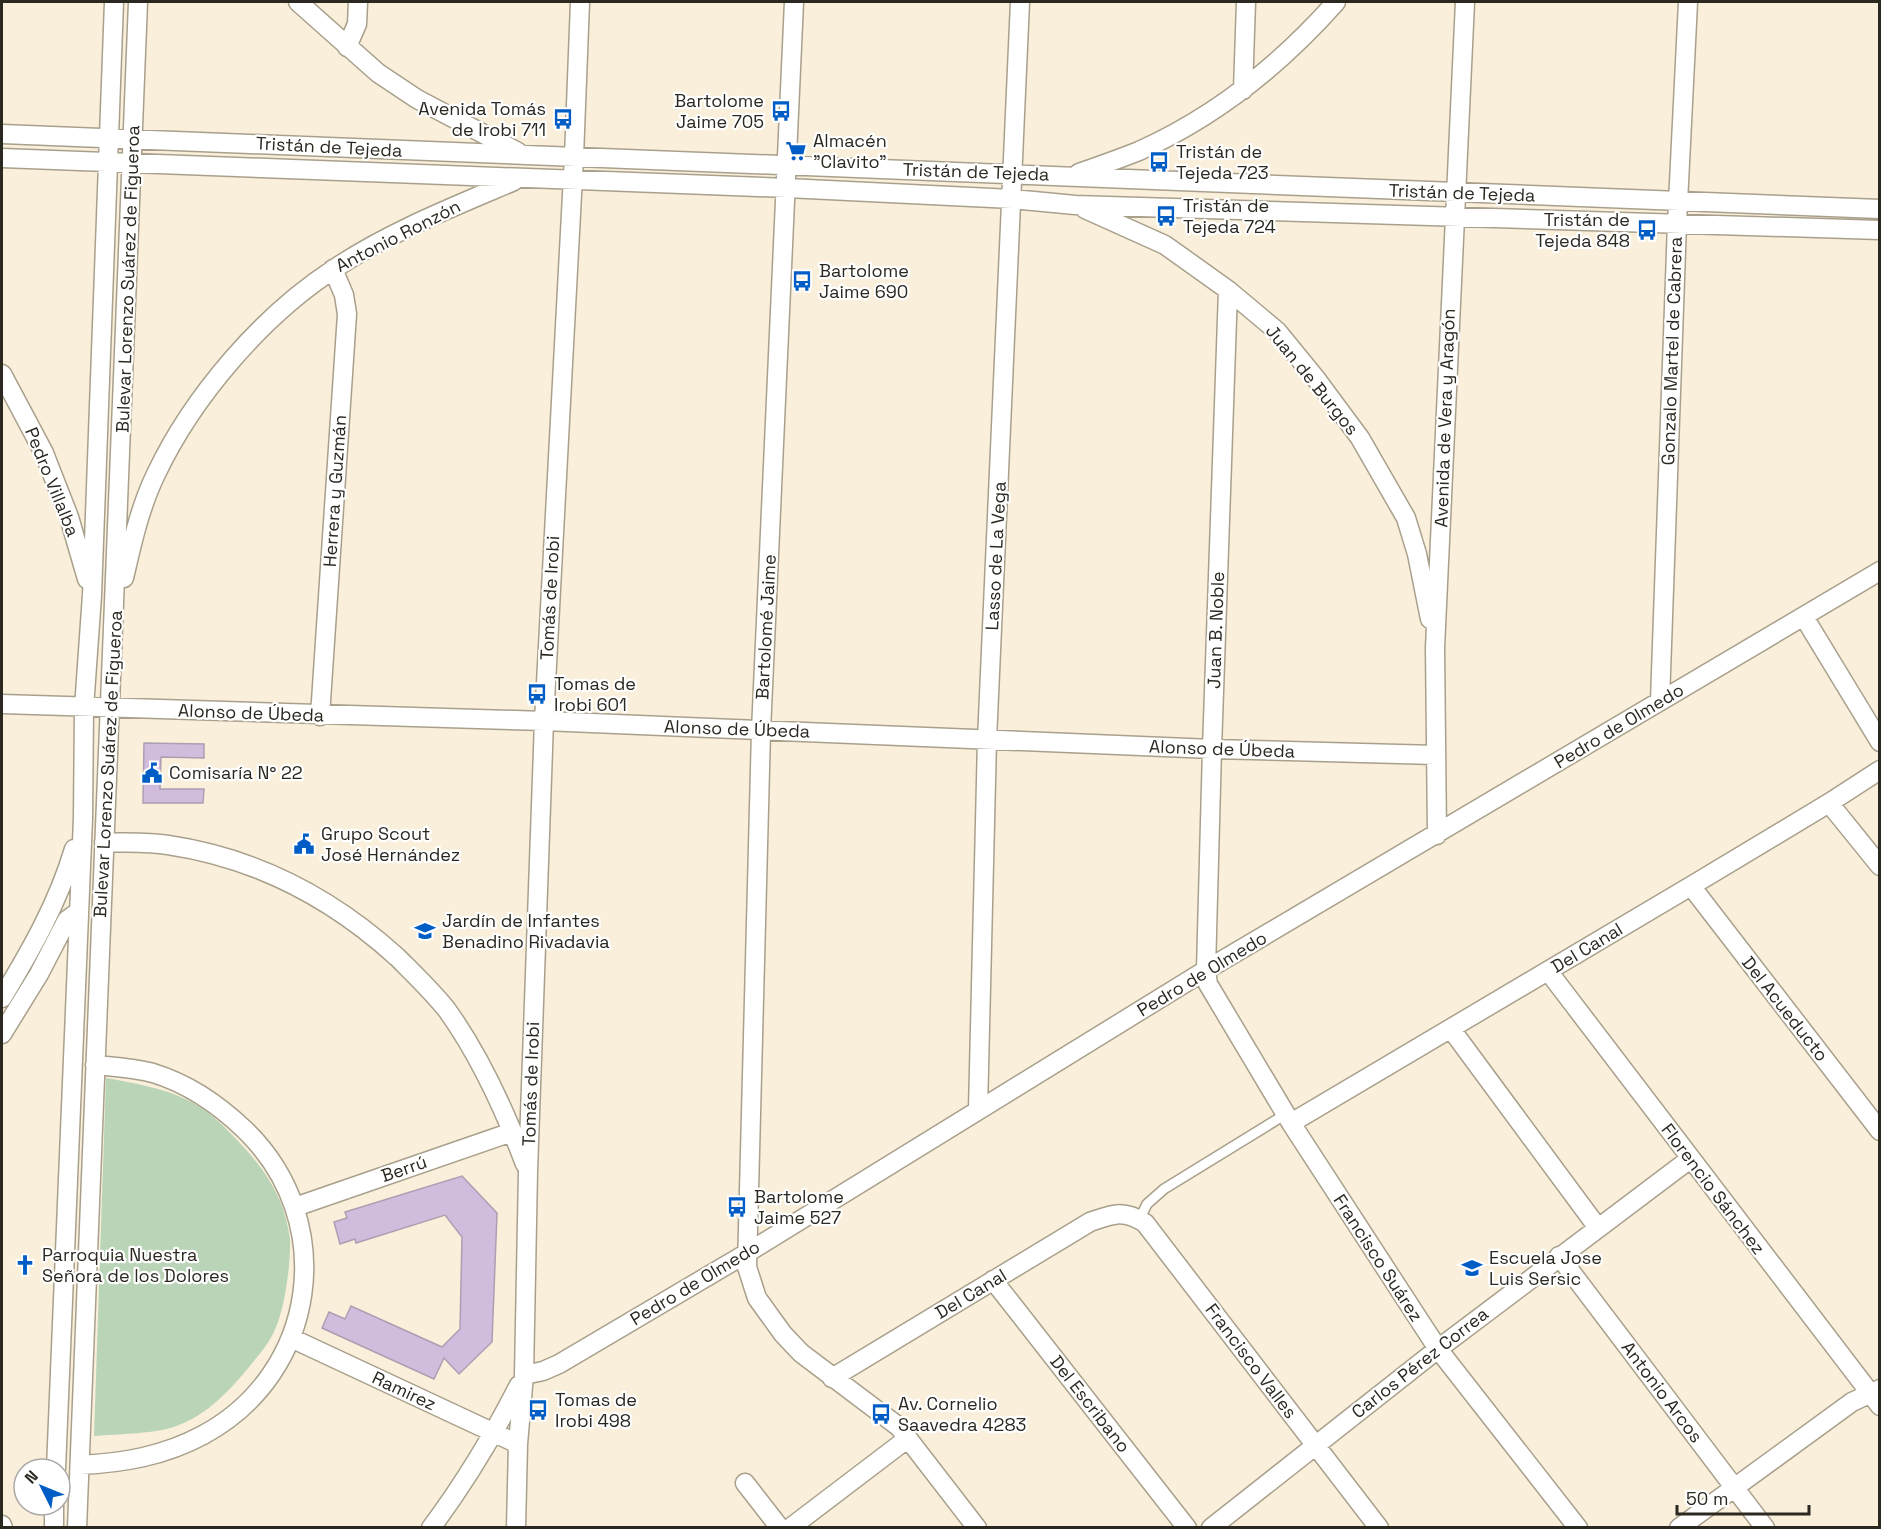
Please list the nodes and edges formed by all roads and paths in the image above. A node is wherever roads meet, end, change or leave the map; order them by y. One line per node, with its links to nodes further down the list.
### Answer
1 (114, 2): 15 (street, Bulevar Lorenzo Suárez de Figueroa)
2 (138, 2): 16 (street, Bulevar Lorenzo Suárez de Figueroa)
3 (298, 2): 12 (street)
4 (358, 2): 12 (street)
5 (580, 2): 18 (street, Tomás de Irobi)
6 (794, 2): 22 (street, Bartolomé Jaime)
7 (1020, 2): 23 (street, Lasso de La Vega)
8 (1246, 2): 13 (street)
9 (1335, 2): 13 (street)
10 (1465, 2): 28 (street, Avenida de Vera y Aragón)
11 (1688, 2): 30 (street, Gonzalo Martel de Cabrera)
12 (347, 47): 17 (street)
13 (1243, 90): 24 (street)
14 (2, 134): 15 (street, Tristán de Tejeda)
15 (108, 138): 16 (street, Tristán de Tejeda); 20 (street, Bulevar Lorenzo Suárez de Figueroa)
16 (133, 138): 17 (street, Tristán de Tejeda); 21 (street, Bulevar Lorenzo Suárez de Figueroa)
17 (525, 155): 18 (street, Tristán de Tejeda)
18 (574, 157): 22 (street, Tristán de Tejeda); 26 (street, Tomás de Irobi)
19 (2, 158): 20 (street, Tristán de Tejeda)
20 (107, 163): 21 (street, Tristán de Tejeda); 40 (street, Bulevar Lorenzo Suárez de Figueroa)
21 (132, 164): 25 (street, Tristán de Tejeda); 41 (street, Bulevar Lorenzo Suárez de Figueroa)
22 (787, 164): 23 (street, Tristán de Tejeda); 27 (street, Bartolomé Jaime)
23 (1012, 174): 24 (street, Tristán de Tejeda); 29 (street, Lasso de La Vega)
24 (1072, 176): 28 (street, Tristán de Tejeda)
25 (519, 179): 26 (street, Tristán de Tejeda); 36 (street, Antonio Ronzón)
26 (572, 180): 27 (street, Tristán de Tejeda); 49 (street, Tomás de Irobi)
27 (787, 188): 29 (street, Tristán de Tejeda); 50 (street, Bartolomé Jaime)
28 (1456, 193): 30 (street, Tristán de Tejeda); 33 (street, Avenida de Vera y Aragón)
29 (1012, 199): 31 (street, Tristán de Tejeda); 51 (street, Lasso de La Vega)
30 (1678, 201): 32 (street, Tristán de Tejeda); 34 (street, Gonzalo Martel de Cabrera)
31 (1075, 205): 33 (street, Tristán de Tejeda); 37 (street, Juan de Burgos)
32 (1880, 209)
33 (1454, 215): 34 (street, Tristán de Tejeda); 43 (street, Avenida de Vera y Aragón)
34 (1677, 223): 35 (street, Tristán de Tejeda); 44 (street, Gonzalo Martel de Cabrera)
35 (1880, 230)
36 (333, 269): 41 (street, Antonio Ronzón); 48 (street, Herrera y Guzmán)
37 (1228, 290): 43 (street, Juan de Burgos); 53 (street, Juan B. Noble)
38 (2, 374): 40 (street, Pedro Villalba)
39 (1880, 571): 42 (street, Pedro de Olmedo)
40 (92, 595): 47 (street, Bulevar Lorenzo Suárez de Figueroa)
41 (115, 615): 46 (street, Bulevar Lorenzo Suárez de Figueroa)
42 (1804, 617): 44 (street, Pedro de Olmedo); 52 (street)
43 (1436, 648): 54 (street, Avenida de Vera y Aragón)
44 (1660, 701): 58 (street, Pedro de Olmedo)
45 (2, 705): 47 (street, Alonso de Úbeda)
46 (109, 707): 47 (street, Alonso de Úbeda); 48 (street, Alonso de Úbeda); 59 (street, Bulevar Lorenzo Suárez de Figueroa)
47 (84, 708): 57 (street, Bulevar Lorenzo Suárez de Figueroa)
48 (320, 716): 49 (street, Alonso de Úbeda)
49 (544, 721): 50 (street, Alonso de Úbeda); 74 (street, Tomás de Irobi)
50 (761, 731): 51 (street, Alonso de Úbeda); 78 (street, Bartolomé Jaime)
51 (987, 740): 53 (street, Alonso de Úbeda); 69 (street, Lasso de La Vega)
52 (1880, 742)
53 (1212, 749): 54 (street, Alonso de Úbeda); 63 (street, Juan B. Noble)
54 (1436, 755): 58 (street, Avenida de Vera y Aragón)
55 (1880, 770): 56 (street, Del Canal)
56 (1829, 803): 60 (street); 61 (street, Del Canal)
57 (83, 818): 62 (street, Bulevar Lorenzo Suárez de Figueroa); 65 (street)
58 (1437, 835): 63 (street, Pedro de Olmedo)
59 (104, 842): 68 (street, Bulevar Lorenzo Suárez de Figueroa); 72 (street)
60 (1880, 866)
61 (1691, 886): 64 (street, Del Canal); 71 (street, Del Acueducto)
62 (78, 912): 67 (street); 90 (street, Bulevar Lorenzo Suárez de Figueroa)
63 (1206, 970): 69 (street, Pedro de Olmedo); 70 (street, Francisco Suárez)
64 (1548, 972): 66 (street, Del Canal); 73 (street, Florencio Sánchez)
65 (2, 998)
66 (1451, 1029): 70 (street, Del Canal); 77 (street)
67 (2, 1034)
68 (95, 1065): 75 (street); 91 (street, Bulevar Lorenzo Suárez de Figueroa)
69 (978, 1110): 78 (street, Pedro de Olmedo)
70 (1288, 1118): 76 (lane); 82 (street, Francisco Suárez)
71 (1880, 1131)
72 (512, 1132): 74 (street); 75 (street, Berrú)
73 (1690, 1159): 77 (street, Carlos Pérez Correa); 85 (street, Florencio Sánchez)
74 (528, 1171): 83 (street, Tomás de Irobi)
75 (295, 1207): 81 (street)
76 (1139, 1220): 80 (street, Del Canal); 89 (street, Francisco Valles)
77 (1598, 1228): 79 (street, Carlos Pérez Correa)
78 (747, 1252): 83 (street, Pedro de Olmedo); 84 (street, Bartolomé Jaime)
79 (1559, 1256): 82 (street, Carlos Pérez Correa); 93 (street, Antonio Arcos)
80 (993, 1280): 84 (street, Del Canal); 100 (street, Del Escribano)
81 (291, 1338): 86 (street, Ramirez); 91 (street)
82 (1438, 1349): 89 (street, Carlos Pérez Correa); 103 (street, Francisco Suárez)
83 (524, 1375): 86 (street); 88 (street, Tomás de Irobi)
84 (832, 1378): 87 (street, Bartolomé Jaime)
85 (1876, 1396): 93 (street)
86 (494, 1434): 88 (street, Ramirez); 95 (street)
87 (907, 1439): 98 (street); 99 (street, Bartolomé Jaime)
88 (518, 1444): 96 (street, Tomás de Irobi)
89 (1316, 1446): 101 (street, Carlos Pérez Correa); 102 (street, Francisco Valles)
90 (56, 1457)
91 (80, 1465): 94 (street, Bulevar Lorenzo Suárez de Figueroa)
92 (746, 1483): 97 (street)
93 (1734, 1487): 104 (street); 105 (street, Antonio Arcos)
94 (78, 1527)
95 (431, 1527)
96 (516, 1527)
97 (780, 1527)
98 (790, 1527)
99 (977, 1527)
100 (1187, 1527)
101 (1211, 1527)
102 (1379, 1527)
103 (1578, 1527)
104 (1679, 1527)
105 (1766, 1527)

